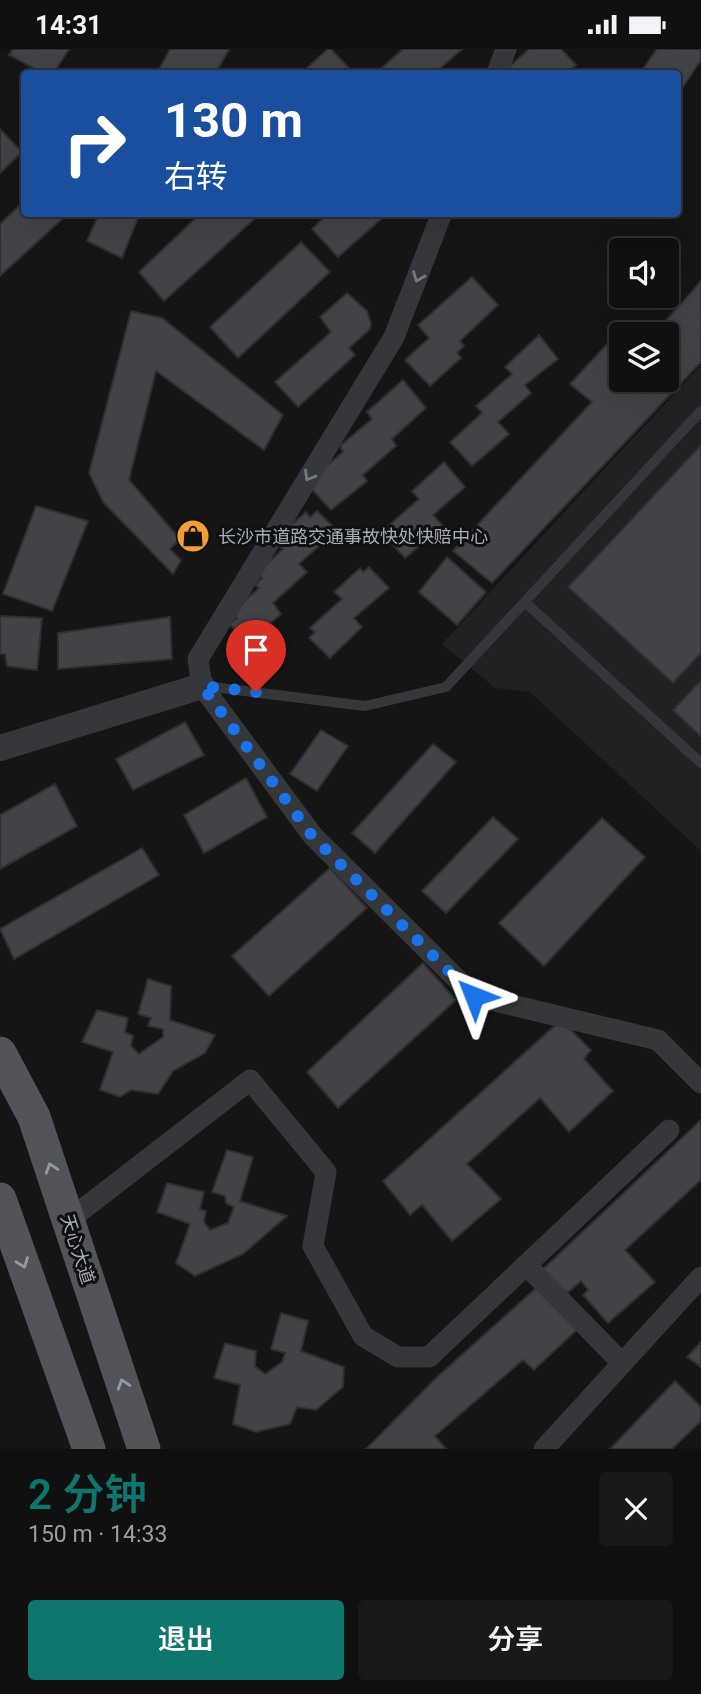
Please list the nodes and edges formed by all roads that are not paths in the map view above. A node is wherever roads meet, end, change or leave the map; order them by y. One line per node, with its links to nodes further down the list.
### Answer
1 (506, 49): 2 (street)
2 (498, 70)
3 (440, 217): 6 (street, one-way to 6)
4 (701, 411): 5 (lane)
5 (526, 603): 6 (lane); 8 (lane)
6 (202, 686): 7 (street); 10 (street)
7 (0, 748)
8 (701, 763)
9 (0, 1053): 13 (main road, 天心大道, one-way to 9)
10 (701, 1083)
11 (669, 1130): 14 (street)
12 (0, 1199): 17 (main road, one-way to 17)
13 (69, 1220): 14 (street); 18 (main road, 天心大道, one-way to 13)
14 (526, 1265): 16 (street)
15 (701, 1277): 16 (street)
16 (622, 1363): 19 (street)
17 (89, 1449)
18 (145, 1449)
19 (544, 1449)

